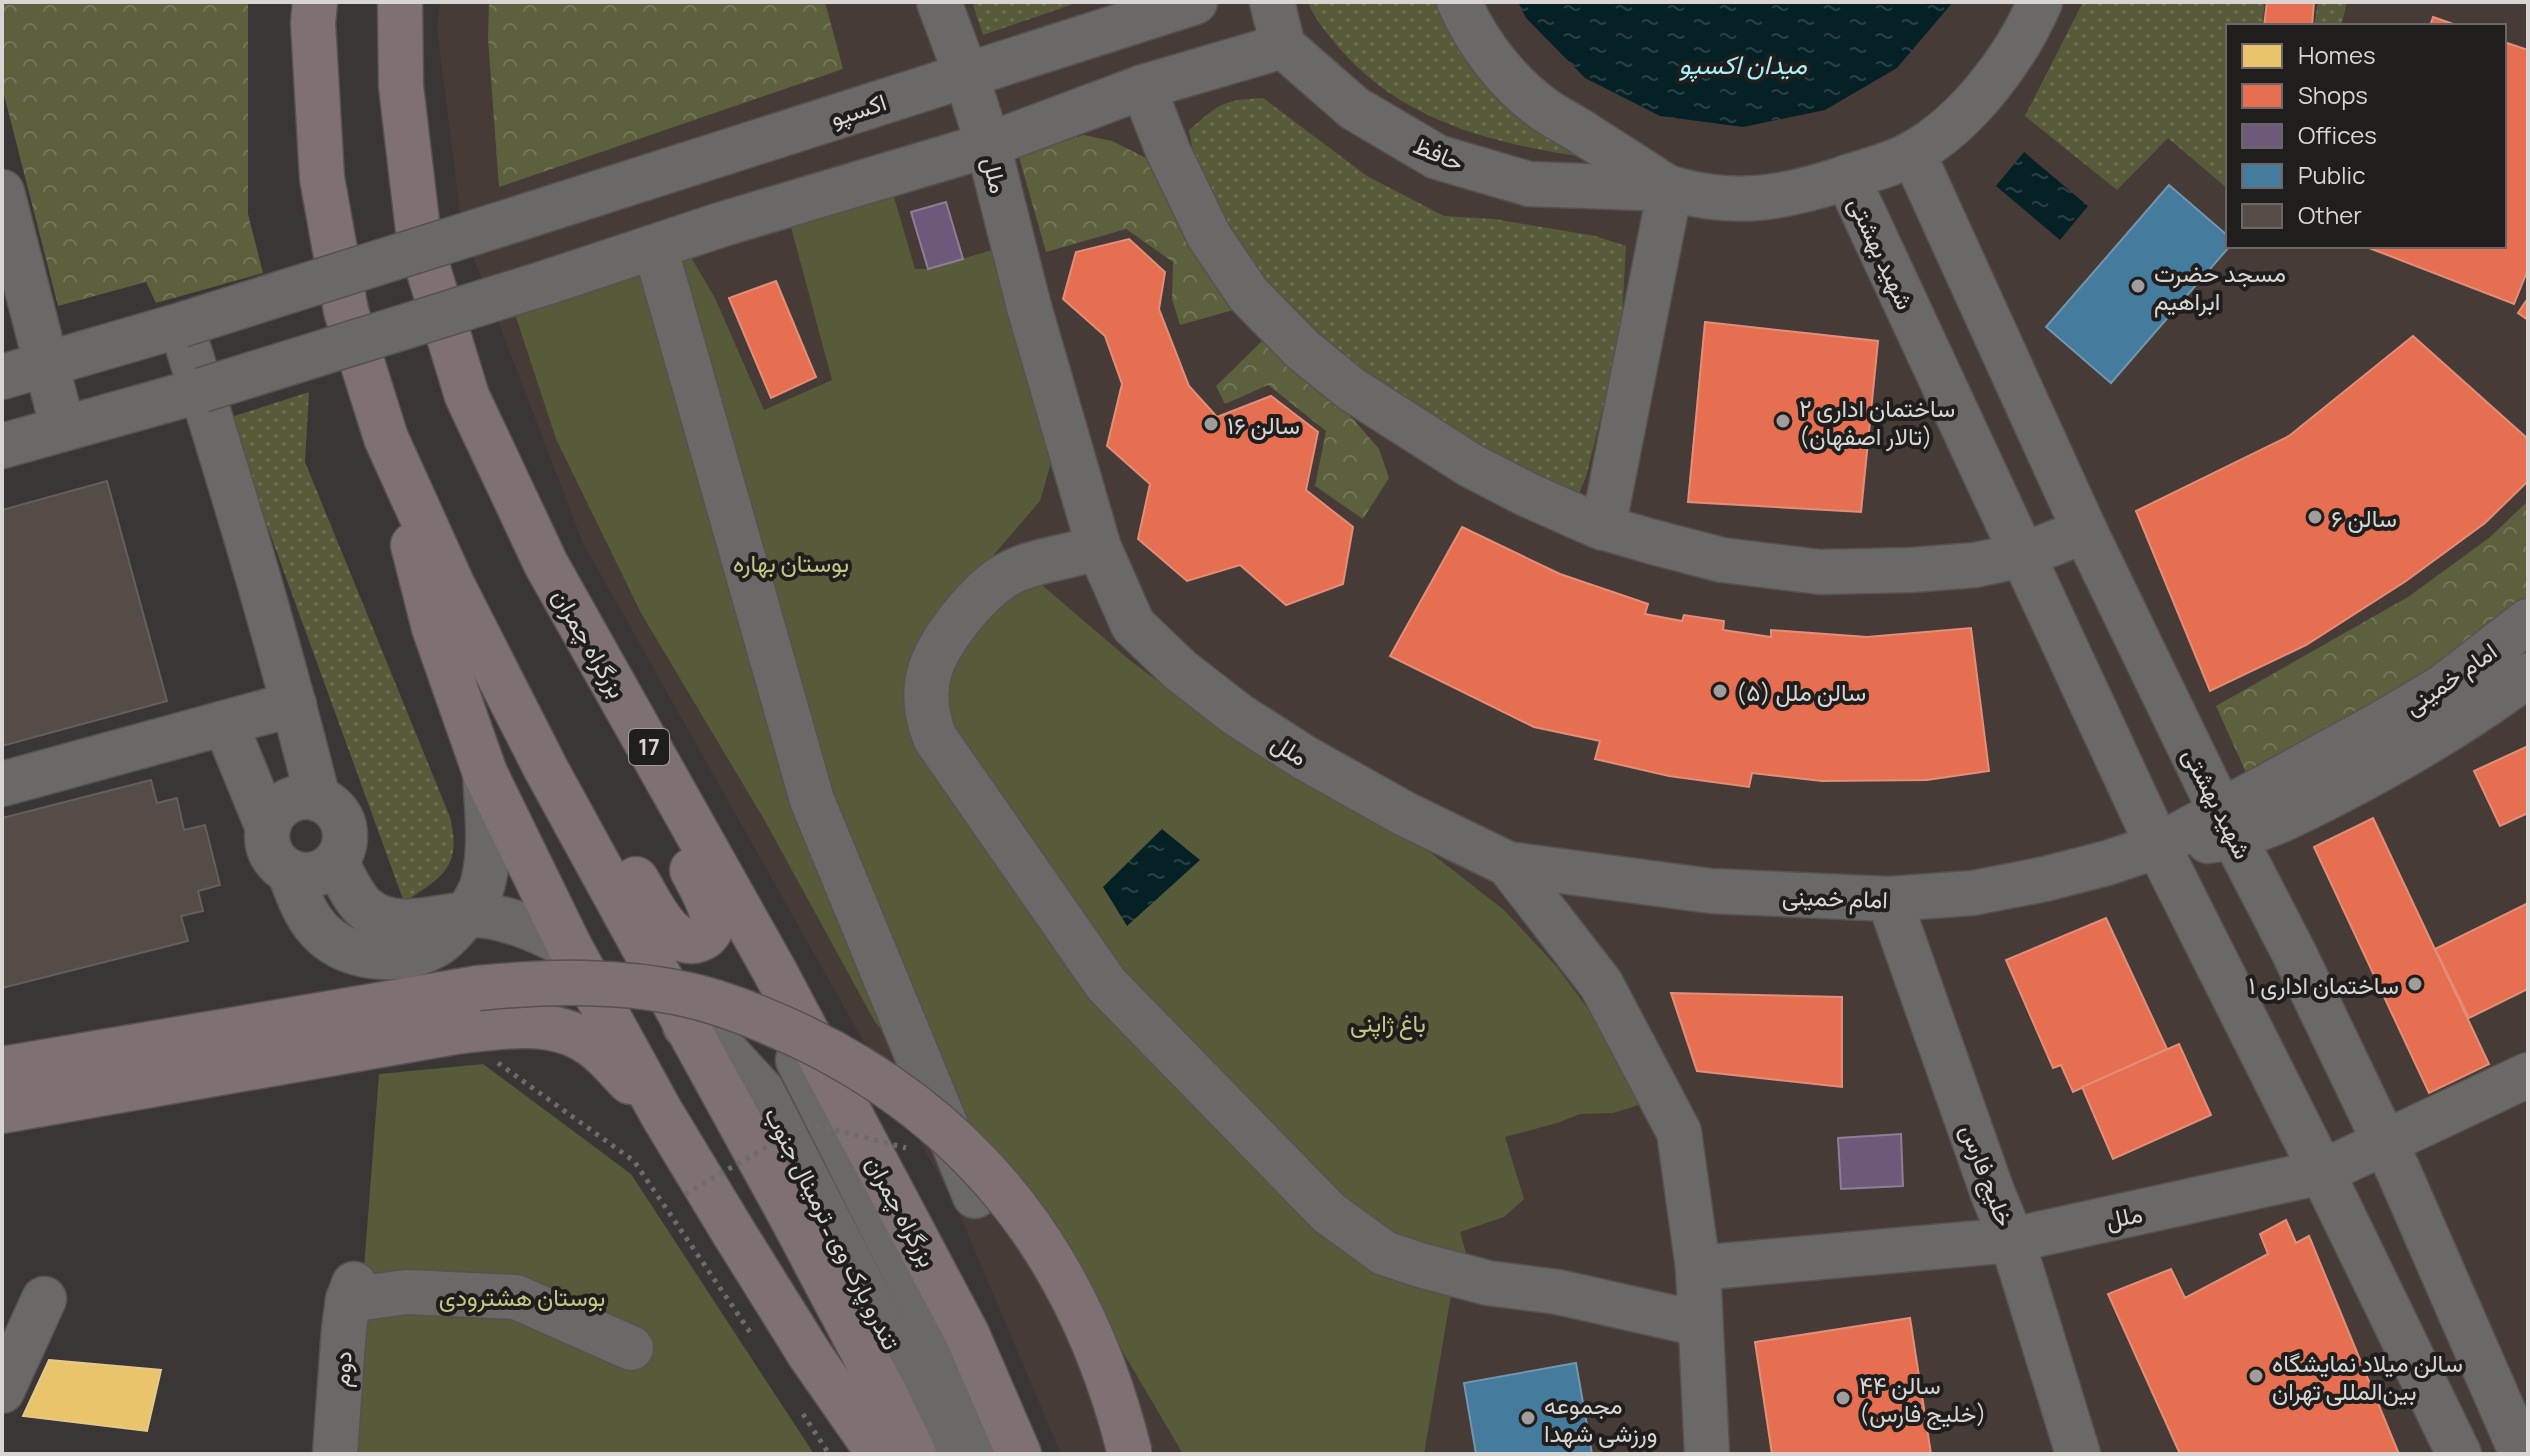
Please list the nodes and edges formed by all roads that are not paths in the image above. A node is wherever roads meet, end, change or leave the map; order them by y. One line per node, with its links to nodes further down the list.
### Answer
1 (315, 2): 22 (highway)
2 (400, 2): 31 (highway, بزرگراه چمران / 17)
3 (939, 2): 9 (street)
4 (1195, 2): 9 (street, اکسپو)
5 (1272, 2): 8 (street)
6 (1459, 2): 14 (street, حافظ)
7 (2040, 2): 12 (street, حافظ)
8 (1283, 46): 10 (street); 14 (street, حافظ)
9 (966, 74): 11 (street, ملل); 17 (street, اکسپو, bridge)
10 (1143, 87): 11 (street); 24 (street)
11 (988, 145): 16 (street); 26 (street, ملل)
12 (1913, 153): 13 (street, حافظ); 25 (street, شهید بهشتی)
13 (1847, 177): 14 (street, حافظ); 27 (street, شهید بهشتی)
14 (1670, 189): 24 (street)
15 (2, 192): 18 (street)
16 (655, 247): 20 (street, bridge); 54 (street)
17 (181, 325): 18 (street, اکسپو); 20 (street)
18 (46, 364): 19 (street, اکسپو); 21 (street)
19 (2, 377)
20 (202, 390): 21 (street); 30 (street)
21 (63, 429): 23 (street)
22 (386, 438): 33 (highway); 34 (highway)
23 (2, 446)
24 (1603, 528): 27 (street)
25 (2085, 531): 27 (street); 37 (street, شهید بهشتی)
26 (1099, 548): 41 (street, ملل); 58 (street)
27 (2023, 555): 39 (street, شهید بهشتی)
28 (2528, 621): 37 (street, امام خمینی)
29 (2528, 675): 37 (street, امام خمینی)
30 (294, 704): 32 (street); 36 (street)
31 (628, 710): 33 (highway); 46 (highway, بزرگراه چمران / 17)
32 (225, 723): 35 (street); 38 (street)
33 (546, 769): 47 (highway)
34 (485, 773): 44 (street); 45 (highway)
35 (2, 784)
36 (318, 799): 38 (street); 40 (street)
37 (2229, 825): 39 (street, امام خمینی); 52 (street, شهید بهشتی)
38 (268, 828): 42 (street)
39 (2158, 846): 43 (street, امام خمینی); 53 (street, شهید بهشتی)
40 (336, 862): 42 (street); 44 (street)
41 (1508, 864): 43 (street, امام خمینی); 56 (street, ملل)
42 (289, 871): 44 (street)
43 (1889, 899): 55 (street, خلیج فارس)
44 (466, 915): 45 (street)
45 (570, 947): 51 (highway)
46 (774, 970): 65 (street); 66 (highway, بزرگراه چمران / 17)
47 (685, 1026): 63 (highway); 64 (street, تندرو پارک وی ـ ترمینال جنوب)
48 (2, 1069): 67 (highway, bridge)
49 (2528, 1075): 52 (street, ملل)
50 (2, 1111): 51 (highway)
51 (662, 1114): 62 (highway)
52 (2384, 1144): 53 (street, ملل); 71 (street, شهید بهشتی)
53 (2322, 1172): 55 (street, ملل); 70 (street, شهید بهشتی)
54 (975, 1196)
55 (2012, 1240): 56 (street, ملل); 69 (street, خلیج فارس)
56 (1698, 1268): 58 (street, ملل)
57 (44, 1299): 60 (street)
58 (1700, 1324): 68 (street, ملل)
59 (631, 1348): 61 (street, دوم)
60 (2, 1391)
61 (335, 1454)
62 (879, 1454)
63 (914, 1454)
64 (949, 1454)
65 (987, 1454)
66 (1019, 1454)
67 (1130, 1454)
68 (1707, 1454)
69 (2078, 1454)
70 (2459, 1454)
71 (2526, 1454)

